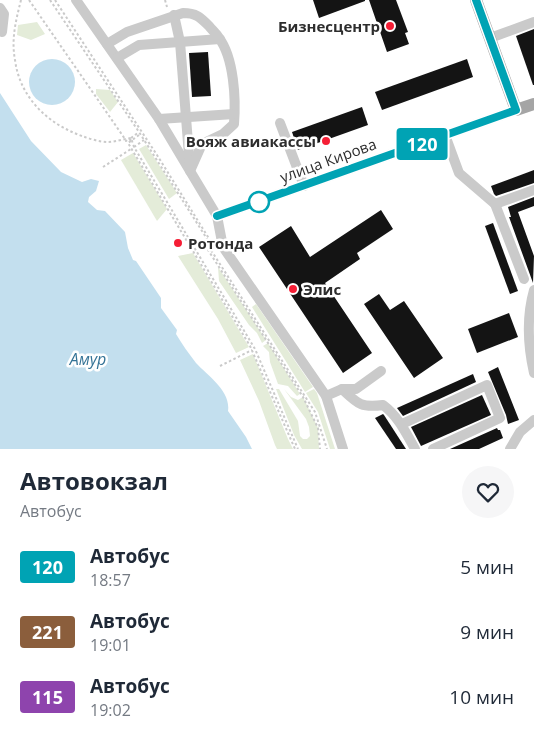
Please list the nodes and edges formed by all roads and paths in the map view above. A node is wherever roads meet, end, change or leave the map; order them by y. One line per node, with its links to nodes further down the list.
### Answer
1 (22, 0): 25 (path)
2 (29, 0): 25 (path)
3 (50, 0): 23 (path)
4 (55, 0): 23 (path)
5 (76, 0): 15 (street)
6 (165, 0): 9 (path)
7 (476, 0): 12 (main road)
8 (0, 8): 11 (street)
9 (171, 12): 13 (street); 14 (street); 15 (street)
10 (534, 22): 12 (street)
11 (2, 28)
12 (490, 38): 18 (main road)
13 (220, 39): 14 (street); 19 (street)
14 (180, 42): 16 (street); 20 (street)
15 (107, 44): 16 (street)
16 (117, 58): 21 (street)
17 (534, 104): 18 (main road, улица Кирова)
18 (516, 110): 24 (street, улица Кирова)
19 (234, 114): 20 (street); 30 (street)
20 (187, 117): 21 (street); 30 (street)
21 (159, 119): 30 (street)
22 (280, 123): 31 (street)
23 (140, 132): 26 (path); 27 (path)
24 (445, 135): 31 (street, улица Кирова); 33 (street)
25 (125, 139): 26 (path)
26 (131, 139): 28 (path)
27 (145, 139): 28 (path); 46 (path); 47 (path)
28 (133, 148): 29 (path); 37 (path); 45 (path)
29 (103, 167)
30 (190, 171): 34 (street)
31 (304, 186): 34 (street, улица Кирова)
32 (534, 190): 33 (street)
33 (495, 204): 35 (street)
34 (217, 216): 42 (street)
35 (524, 279)
36 (534, 290): 40 (street)
37 (252, 350): 38 (path); 45 (path)
38 (220, 366)
39 (381, 371): 41 (street)
40 (534, 374)
41 (342, 389): 42 (street); 44 (street)
42 (326, 396): 48 (street)
43 (534, 420): 51 (street)
44 (402, 424): 49 (street); 50 (street)
45 (296, 449)
46 (320, 449)
47 (328, 449)
48 (343, 449)
49 (415, 449)
50 (433, 449)
51 (510, 449)

